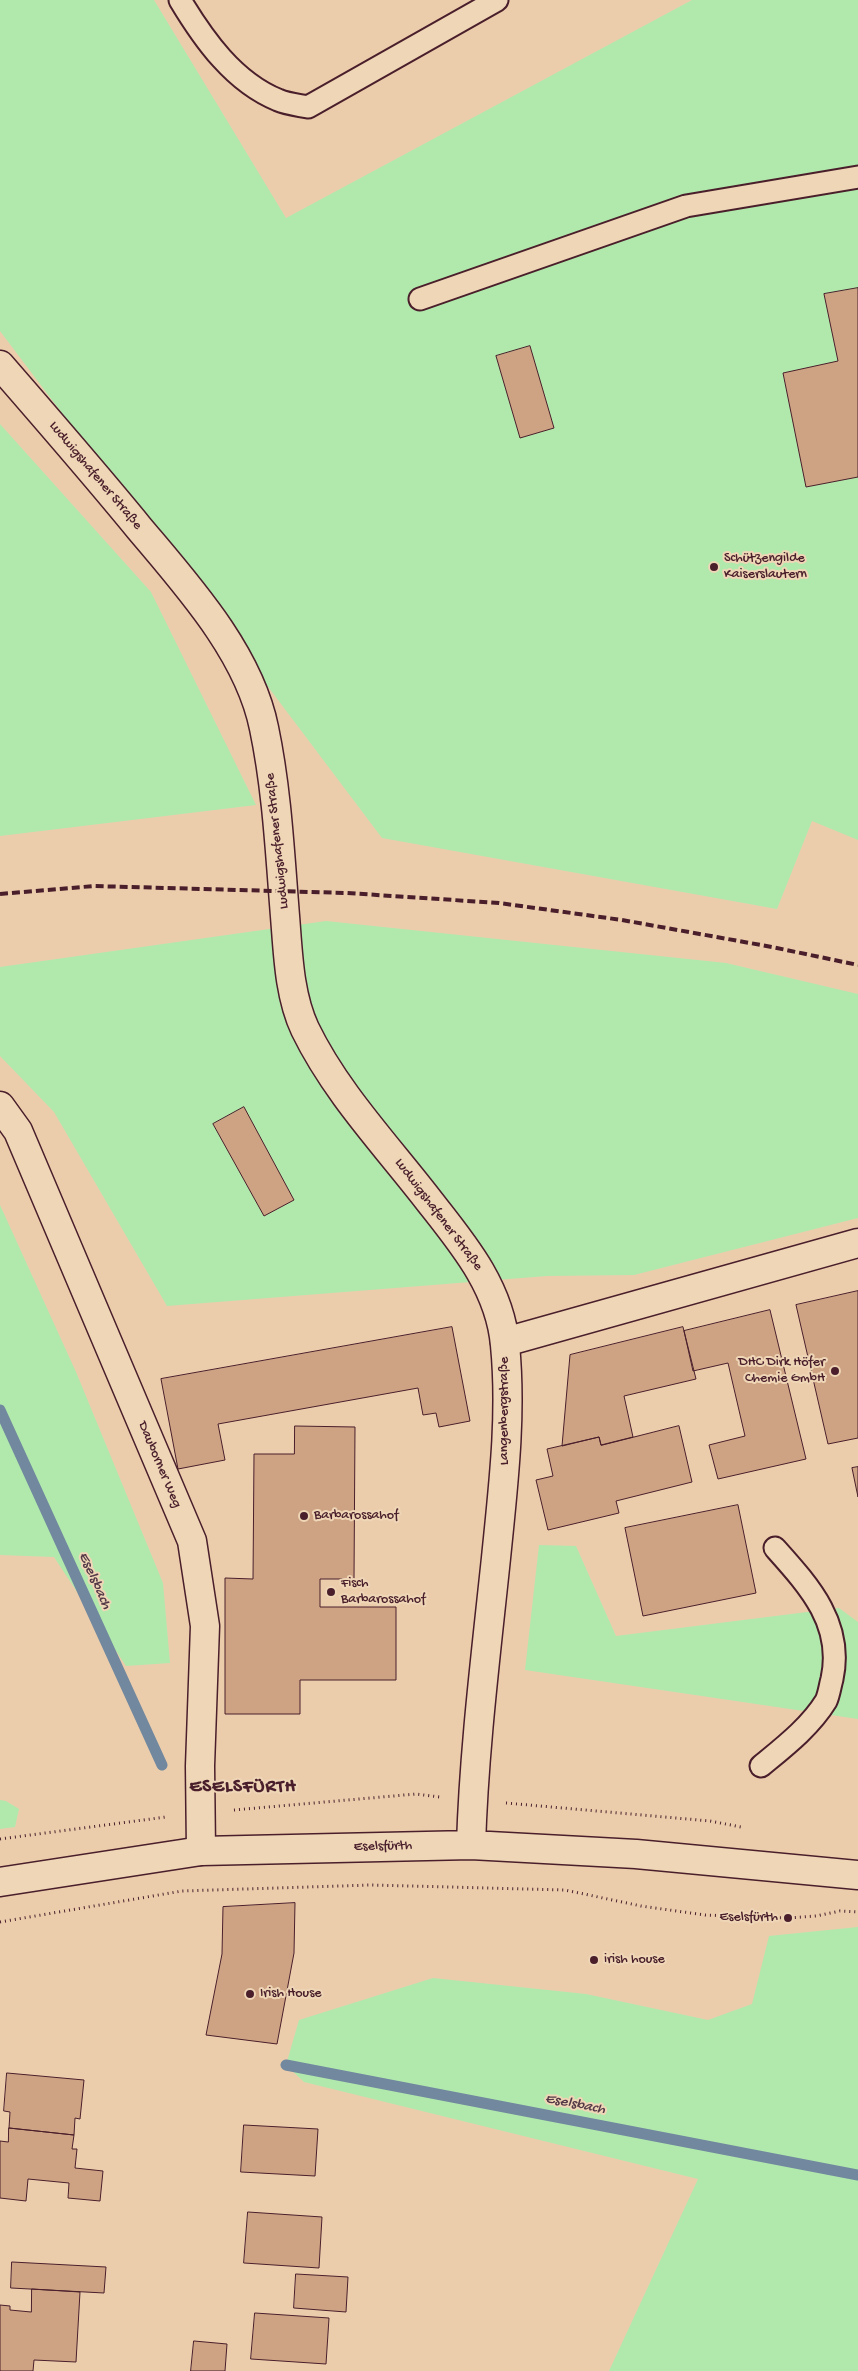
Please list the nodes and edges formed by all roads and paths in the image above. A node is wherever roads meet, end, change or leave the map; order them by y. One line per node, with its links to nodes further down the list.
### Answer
1 (180, 0): 2 (lane)
2 (498, 0)
3 (858, 178): 4 (lane)
4 (420, 300)
5 (0, 365): 8 (street, Ludwigshafener Straße)
6 (0, 1106): 12 (street, Dauborner Weg)
7 (858, 1243): 8 (street, Langenbergstraße)
8 (505, 1342): 11 (street, Langenbergstraße)
9 (775, 1548): 10 (lane)
10 (761, 1766)
11 (471, 1845): 12 (street, Eselsfürth); 13 (street, Eselsfürth)
12 (201, 1851): 14 (street, Eselsfürth)
13 (858, 1875)
14 (0, 1882)
15 (858, 1912): 16 (path)
16 (0, 1922)

